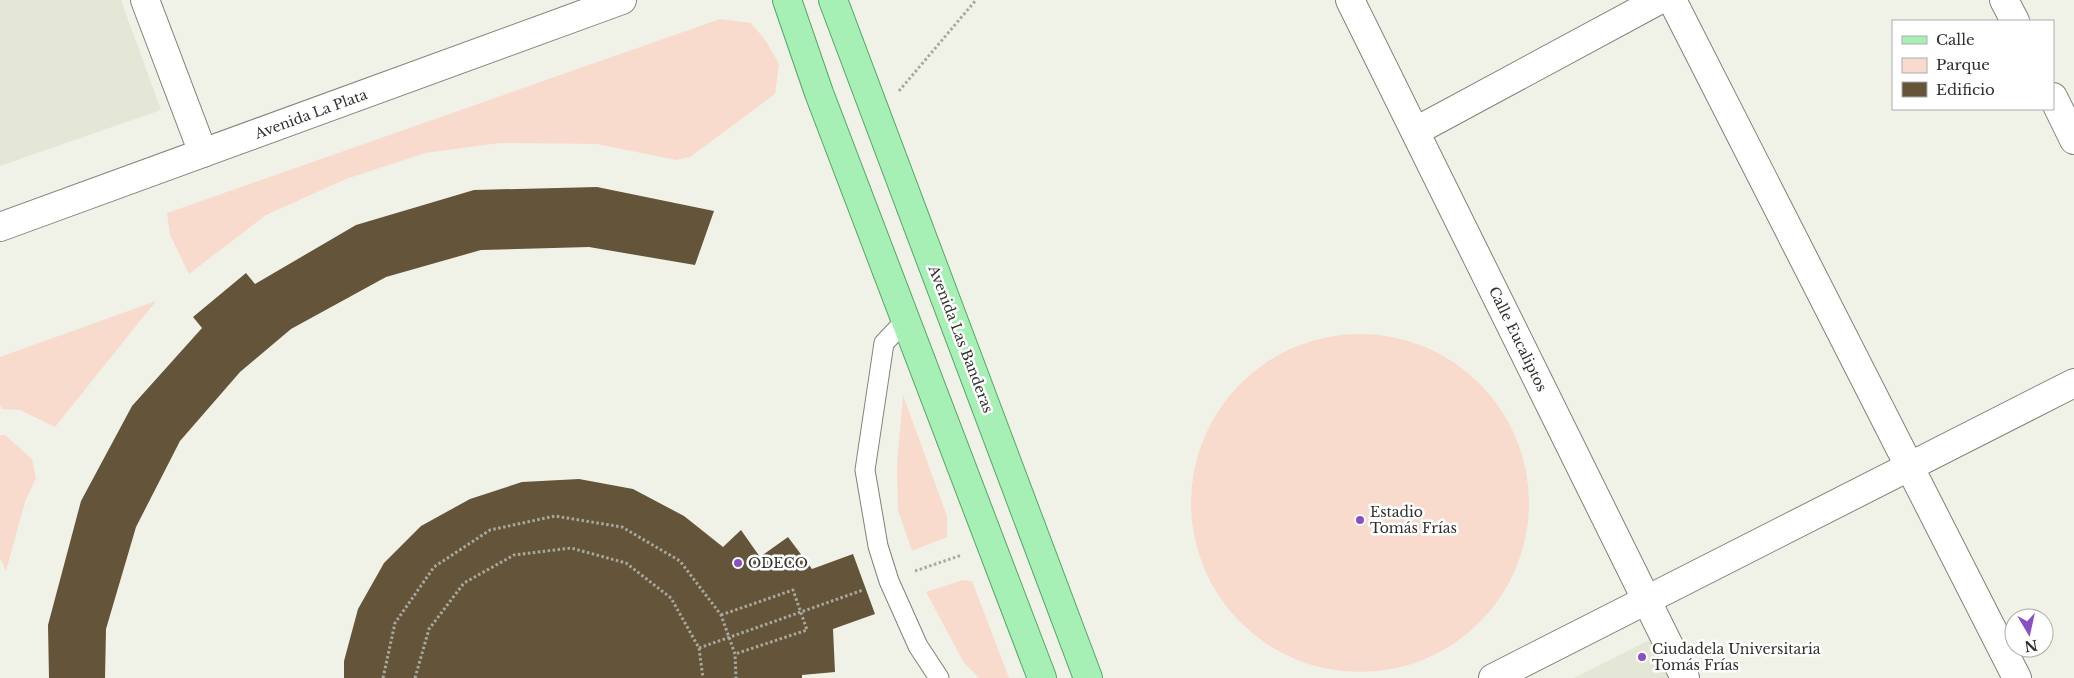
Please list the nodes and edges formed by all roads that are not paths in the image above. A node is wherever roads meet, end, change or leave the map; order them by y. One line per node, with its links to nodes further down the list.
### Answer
1 (145, 0): 13 (street)
2 (622, 0): 13 (street, Avenida La Plata)
3 (787, 0): 15 (main road)
4 (833, 0): 21 (main road, Avenida Las Banderas)
5 (1350, 0): 11 (street, Calle Eucaliptos)
6 (1659, 0): 11 (street)
7 (1672, 0): 17 (street)
8 (2004, 0): 9 (street)
9 (2014, 20)
10 (2054, 99): 12 (street)
11 (1416, 131): 18 (street, Calle Eucaliptos)
12 (2074, 140)
13 (203, 153): 14 (street, Avenida La Plata)
14 (0, 227)
15 (906, 320): 19 (lane); 20 (main road)
16 (2074, 383): 17 (street)
17 (1909, 467): 18 (street); 24 (street)
18 (1646, 601): 22 (street); 23 (street, Calle Eucaliptos)
19 (939, 678)
20 (1042, 678)
21 (1088, 678)
22 (1493, 678)
23 (1685, 678)
24 (2017, 678)

